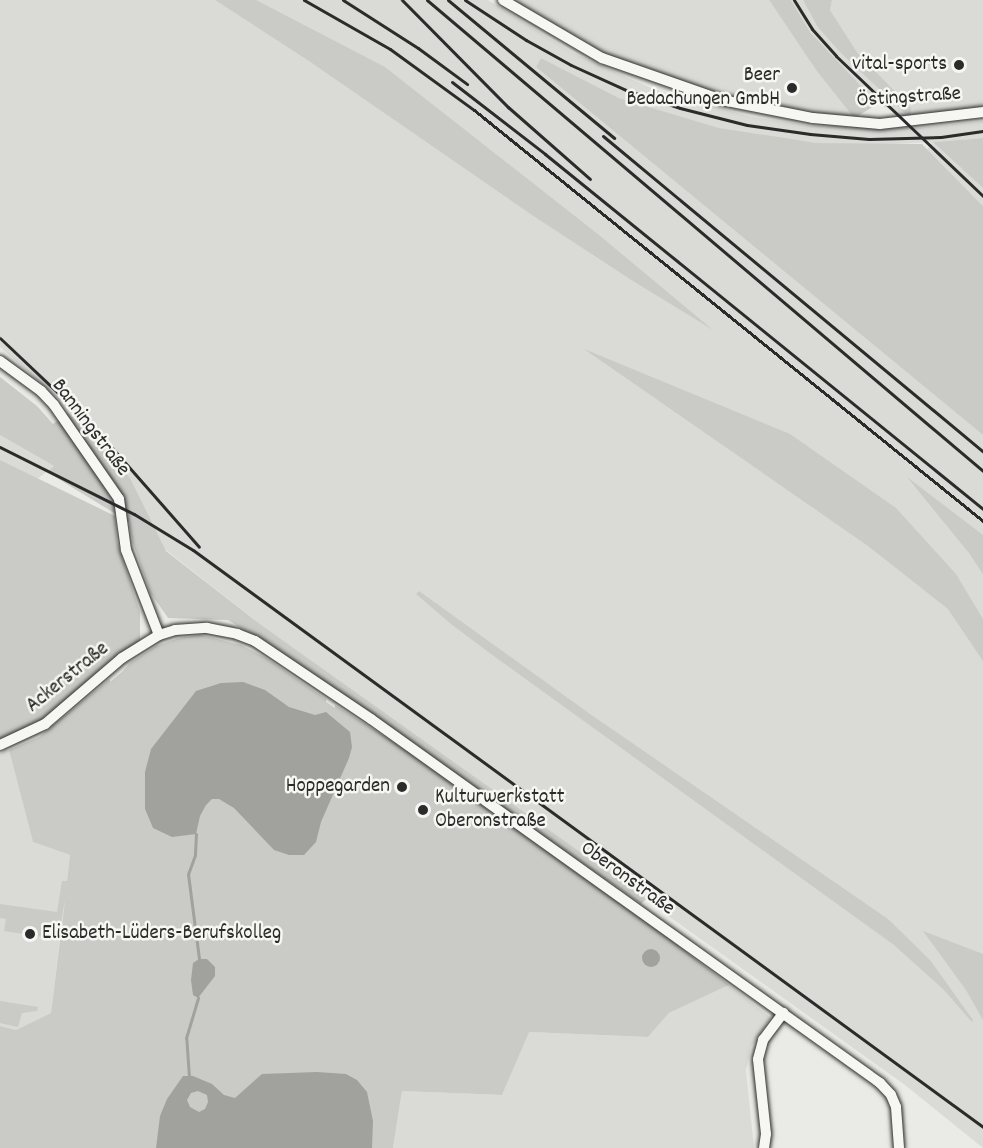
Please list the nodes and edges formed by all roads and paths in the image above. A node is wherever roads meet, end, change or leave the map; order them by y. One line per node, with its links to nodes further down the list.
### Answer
1 (503, 0): 2 (street, Östingstraße)
2 (983, 112)
3 (0, 361): 4 (street, Banningstraße)
4 (159, 636): 5 (street, Ackerstraße); 6 (street, Oberonstraße)
5 (0, 746)
6 (783, 1013): 7 (street); 8 (street, Oberonstraße)
7 (764, 1148)
8 (899, 1148)

